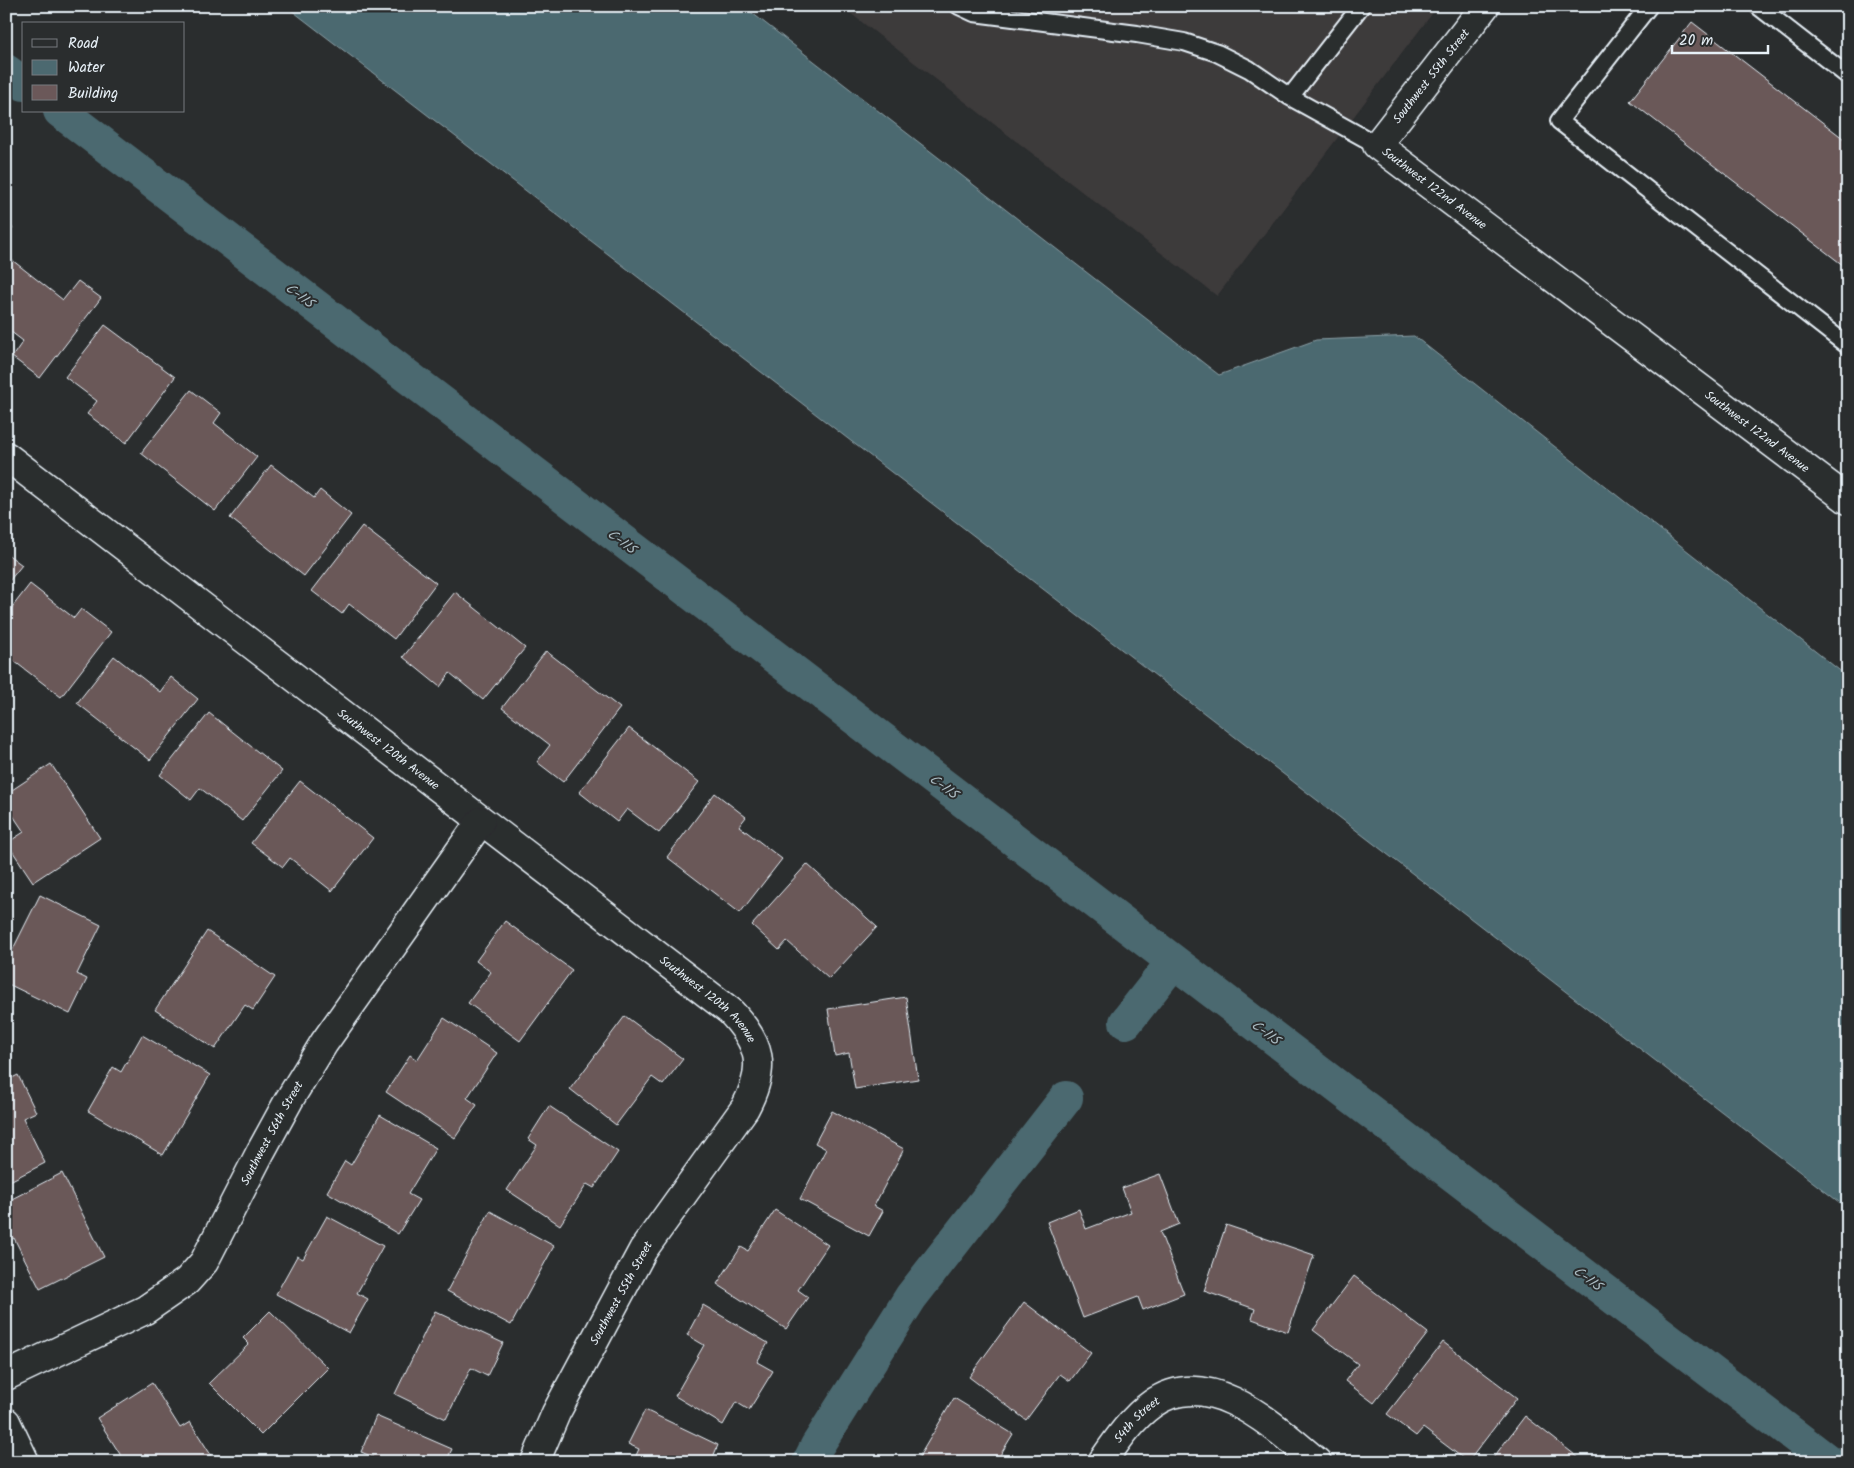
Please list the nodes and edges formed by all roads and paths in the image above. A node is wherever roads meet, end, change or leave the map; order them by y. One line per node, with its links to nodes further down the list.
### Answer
1 (959, 6): 6 (lane, Southwest 122nd Avenue)
2 (1361, 6): 8 (lane)
3 (1485, 6): 9 (street, Southwest 55th Street)
4 (1649, 6): 10 (lane)
5 (1758, 6): 7 (lane)
6 (1009, 12): 8 (lane, Southwest 122nd Avenue)
7 (1848, 76)
8 (1290, 97): 9 (lane, Southwest 122nd Avenue)
9 (1378, 145): 12 (street, Southwest 122nd Avenue)
10 (1848, 346)
11 (6, 456): 13 (street, Southwest 120th Avenue)
12 (1848, 500)
13 (481, 821): 14 (street, Southwest 120th Avenue); 15 (street, Southwest 56th Street)
14 (758, 1055): 18 (street, Southwest 55th Street)
15 (6, 1376)
16 (6, 1422): 17 (street)
17 (25, 1462)
18 (535, 1462)
19 (1102, 1462): 20 (street, 54th Street)
20 (1317, 1462)

